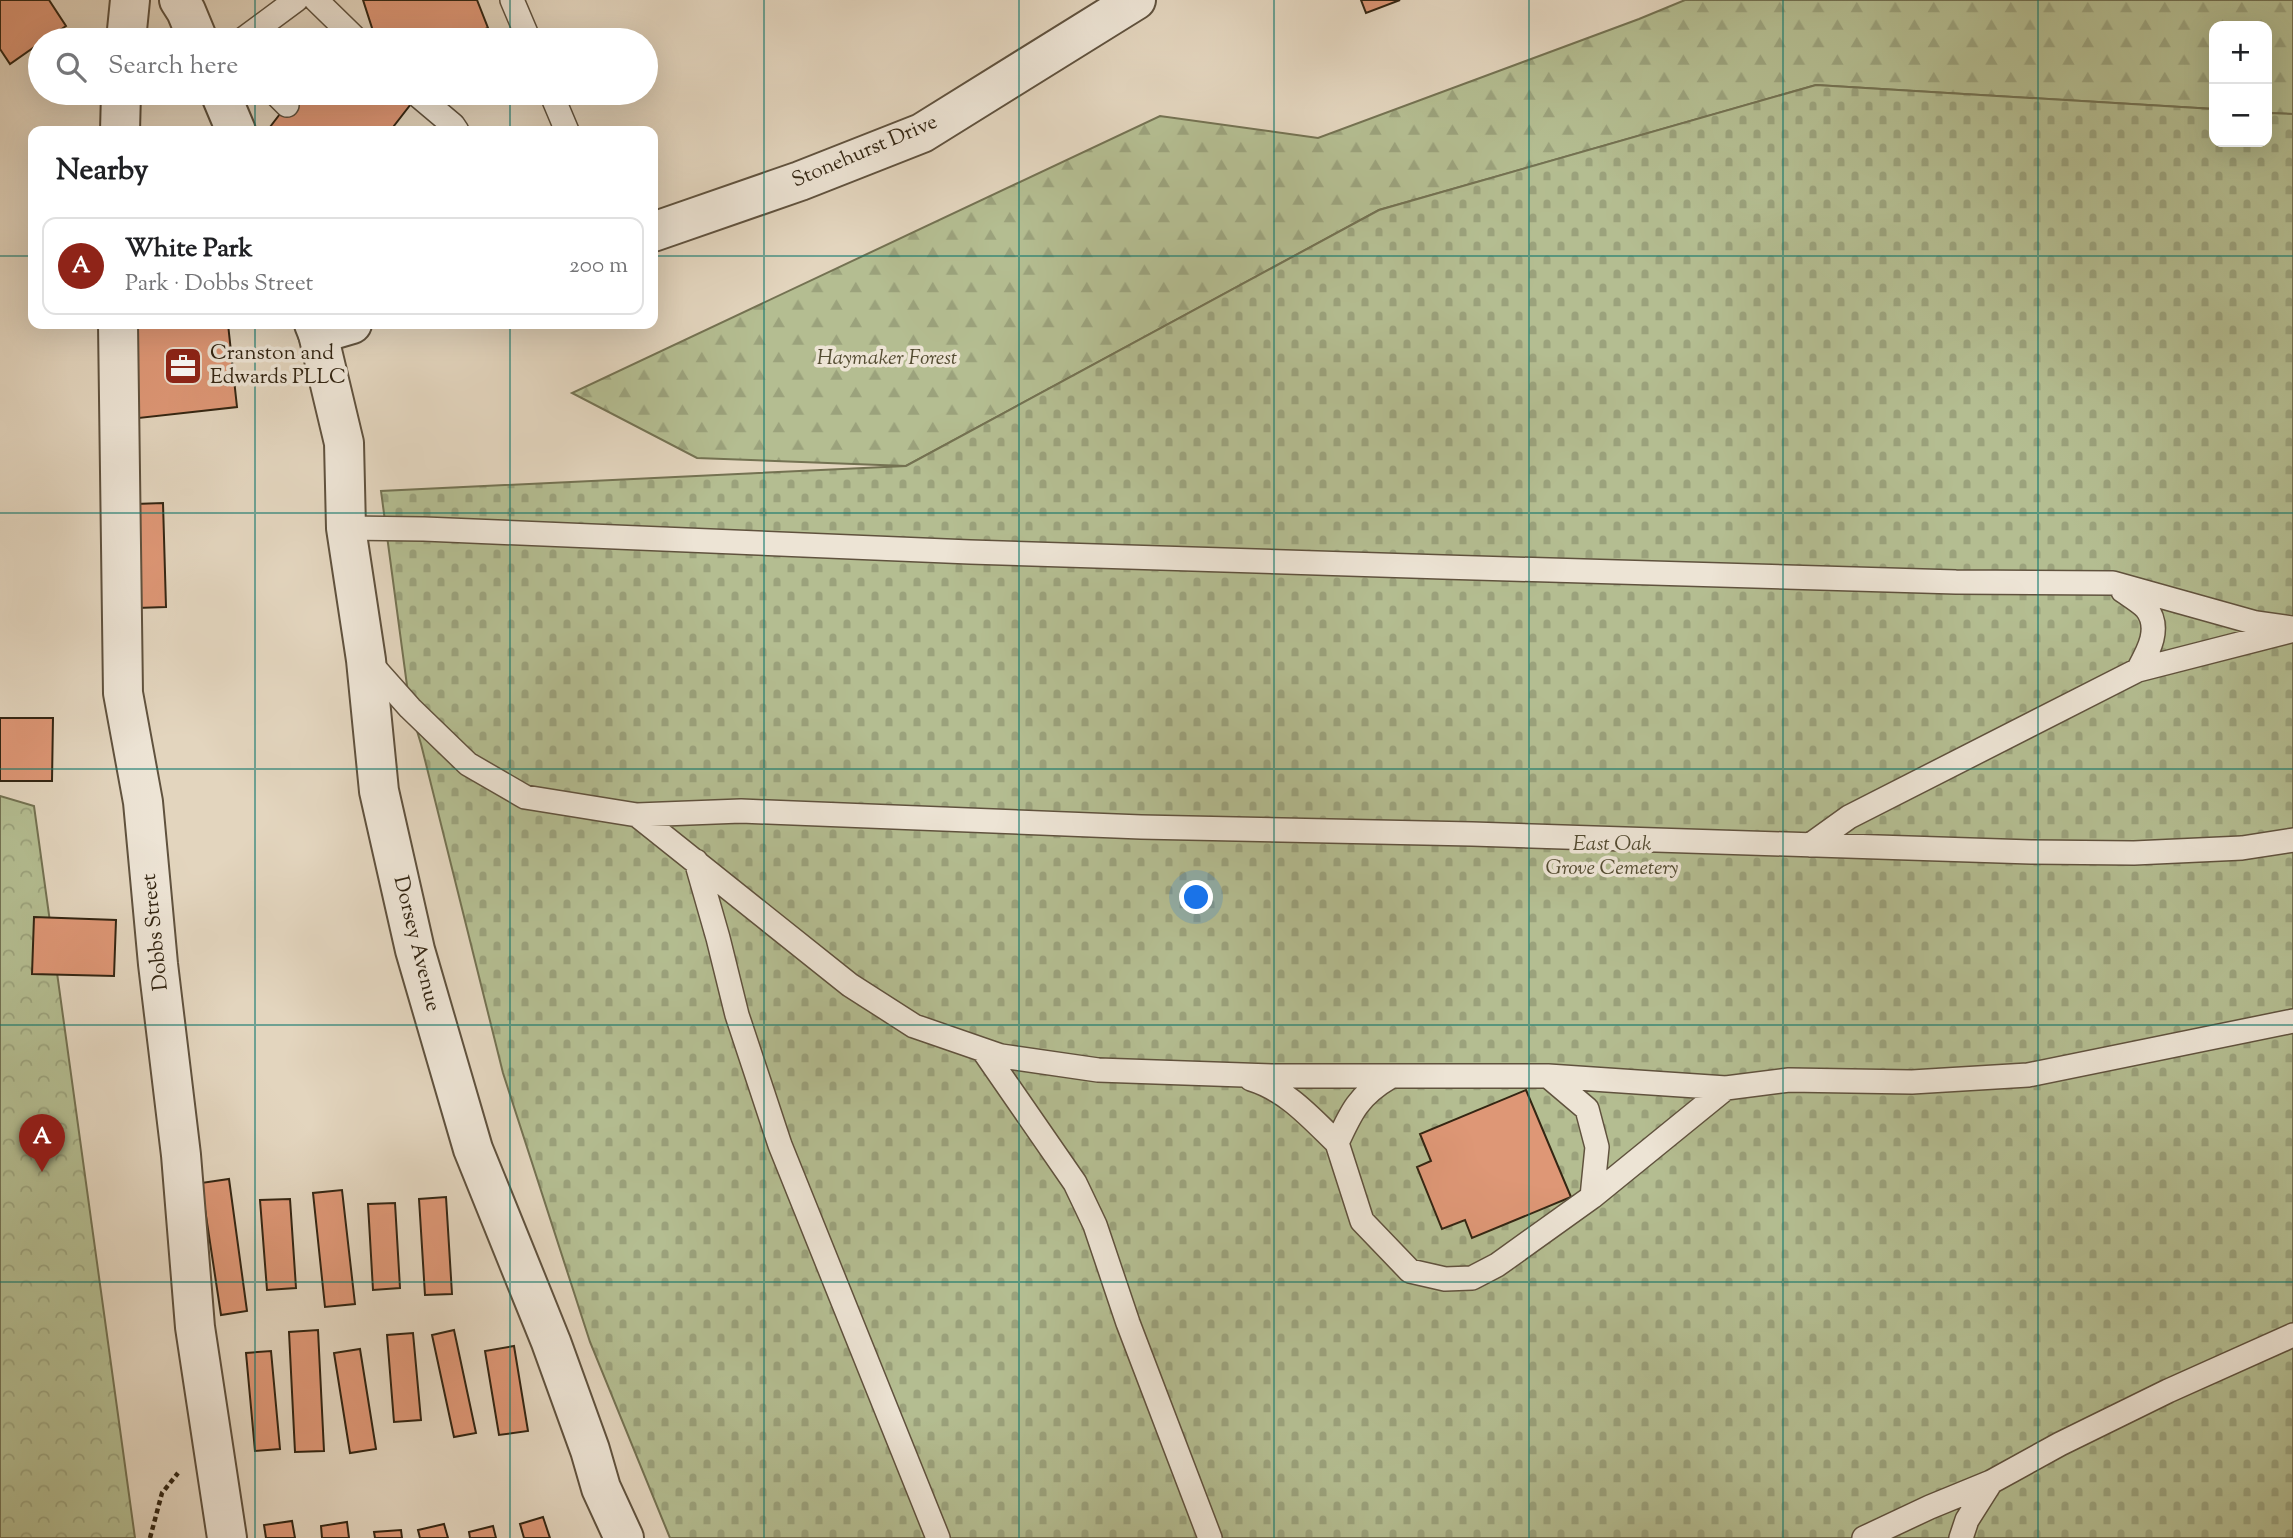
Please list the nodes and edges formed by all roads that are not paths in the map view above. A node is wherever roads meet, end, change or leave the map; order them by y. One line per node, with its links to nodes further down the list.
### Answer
1 (130, 0): 7 (street)
2 (179, 0): 8 (street)
3 (296, 0): 9 (lane)
4 (316, 0): 10 (lane)
5 (512, 0): 11 (lane)
6 (1136, 0): 20 (street, Stonehurst Drive)
7 (127, 28)
8 (193, 28)
9 (266, 28)
10 (345, 28)
11 (524, 28)
12 (121, 105): 16 (street)
13 (225, 105): 17 (street)
14 (429, 105): 18 (lane)
15 (556, 105): 19 (lane)
16 (120, 126)
17 (234, 126)
18 (454, 126)
19 (565, 126)
20 (658, 230)
21 (118, 329): 42 (street, Dobbs Street)
22 (328, 329): 23 (street, Dorsey Avenue)
23 (345, 528): 24 (lane); 26 (street, Dorsey Avenue)
24 (2113, 583): 25 (lane); 27 (lane)
25 (2293, 629): 27 (lane)
26 (366, 660): 28 (lane); 43 (street, Dorsey Avenue)
27 (2138, 670): 30 (lane)
28 (637, 815): 30 (lane); 31 (lane)
29 (2293, 839): 30 (lane)
30 (1810, 845)
31 (696, 861): 33 (lane); 44 (lane)
32 (2293, 1021): 37 (lane)
33 (983, 1050): 34 (lane); 45 (lane)
34 (1239, 1074): 36 (lane); 38 (lane)
35 (1548, 1076): 36 (lane); 37 (lane); 39 (lane)
36 (1390, 1077): 38 (lane)
37 (1726, 1088): 39 (lane)
38 (1337, 1143): 39 (lane)
39 (1592, 1197)
40 (2293, 1335): 41 (lane)
41 (1992, 1482): 46 (lane); 47 (lane)
42 (227, 1538)
43 (624, 1538)
44 (938, 1538)
45 (1210, 1538)
46 (1864, 1538)
47 (1961, 1538)

